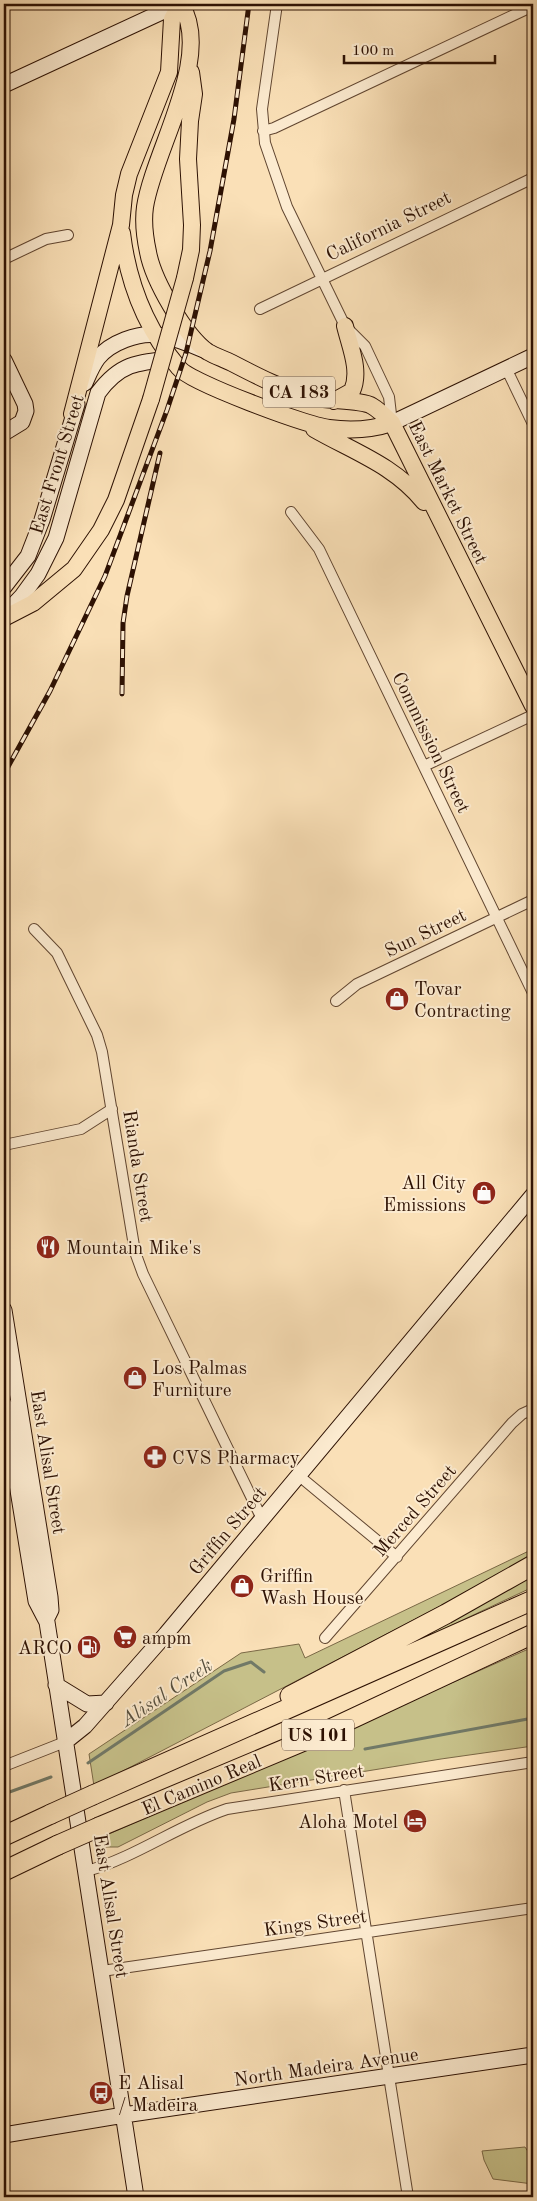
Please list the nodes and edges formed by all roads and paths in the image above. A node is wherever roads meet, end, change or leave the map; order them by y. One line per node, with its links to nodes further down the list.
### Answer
1 (180, 4): 4 (main road, CA 183); 5 (main road); 8 (main road, CA 183)
2 (277, 4): 6 (street, East Market Street)
3 (533, 6): 6 (street)
4 (190, 60): 15 (main road, CA 183); 29 (main road, bridge)
5 (4, 85)
6 (263, 131): 11 (street, East Market Street)
7 (533, 178): 11 (street, California Street)
8 (121, 225): 14 (main road, CA 183); 21 (main road)
9 (68, 235): 10 (street)
10 (4, 259)
11 (322, 279): 12 (street, California Street); 13 (street, East Market Street)
12 (260, 309)
13 (345, 326): 20 (main road); 23 (street, East Market Street)
14 (156, 334): 15 (main road, East Front Street); 17 (main road, CA 183); 21 (main road, East Front Street)
15 (207, 351): 20 (main road, East Front Street / CA 183)
16 (533, 356): 19 (main road)
17 (173, 359): 22 (main road, CA 183); 29 (main road, East Front Street)
18 (4, 360): 25 (main road)
19 (506, 368): 23 (main road); 24 (street)
20 (334, 401): 23 (main road, East Front Street / CA 183)
21 (72, 414): 28 (main road, East Front Street)
22 (299, 421): 23 (main road); 27 (main road)
23 (392, 423): 27 (main road, East Market Street / CA 183)
24 (533, 424)
25 (4, 433)
26 (291, 512): 32 (street, Commission Street)
27 (442, 525): 30 (main road, East Market Street / CA 183)
28 (4, 587)
29 (4, 617)
30 (533, 706)
31 (533, 714): 32 (street)
32 (424, 766): 34 (street, Commission Street)
33 (533, 900): 34 (street, Sun Street)
34 (496, 916): 36 (street, Commission Street); 37 (street, Sun Street)
35 (34, 929): 38 (street, Rianda Street)
36 (533, 993)
37 (336, 1002)
38 (112, 1109): 39 (street); 47 (street, Rianda Street)
39 (4, 1145)
40 (532, 1198): 46 (main road, Griffin Street)
41 (4, 1310): 44 (main road, East Alisal Street)
42 (4, 1404): 45 (main road, East Alisal Street)
43 (533, 1409): 48 (street, Merced Street)
44 (28, 1451): 45 (main road); 51 (main road, East Alisal Street)
45 (8, 1456): 51 (main road, East Alisal Street)
46 (298, 1475): 47 (main road, Griffin Street); 48 (street)
47 (262, 1518): 55 (main road, Griffin Street)
48 (397, 1557): 53 (street, Merced Street)
49 (533, 1565): 56 (highway)
50 (533, 1600): 56 (highway, El Camino Real / US 101)
51 (46, 1620): 54 (main road, East Alisal Street)
52 (533, 1634): 62 (highway, El Camino Real / US 101, bridge)
53 (325, 1638)
54 (56, 1684): 55 (main road); 57 (main road, East Alisal Street)
55 (106, 1703): 57 (main road, Griffin Street)
56 (226, 1737): 61 (highway, El Camino Real / US 101, bridge)
57 (65, 1742): 59 (street, Griffin Street); 63 (main road, East Alisal Street)
58 (533, 1762): 60 (street, Kern Street)
59 (4, 1766)
60 (344, 1790): 63 (street, Kern Street); 65 (street)
61 (4, 1836)
62 (4, 1871)
63 (87, 1871): 66 (main road, East Alisal Street)
64 (533, 1908): 65 (street, Kings Street)
65 (367, 1932): 66 (street, Kings Street); 68 (street)
66 (102, 1971): 69 (main road, East Alisal Street)
67 (533, 2055): 68 (main road, North Madeira Avenue)
68 (389, 2077): 69 (main road, North Madeira Avenue); 72 (street)
69 (124, 2115): 70 (main road, North Madeira Avenue); 71 (main road, East Alisal Street)
70 (4, 2135)
71 (136, 2197)
72 (408, 2197)

